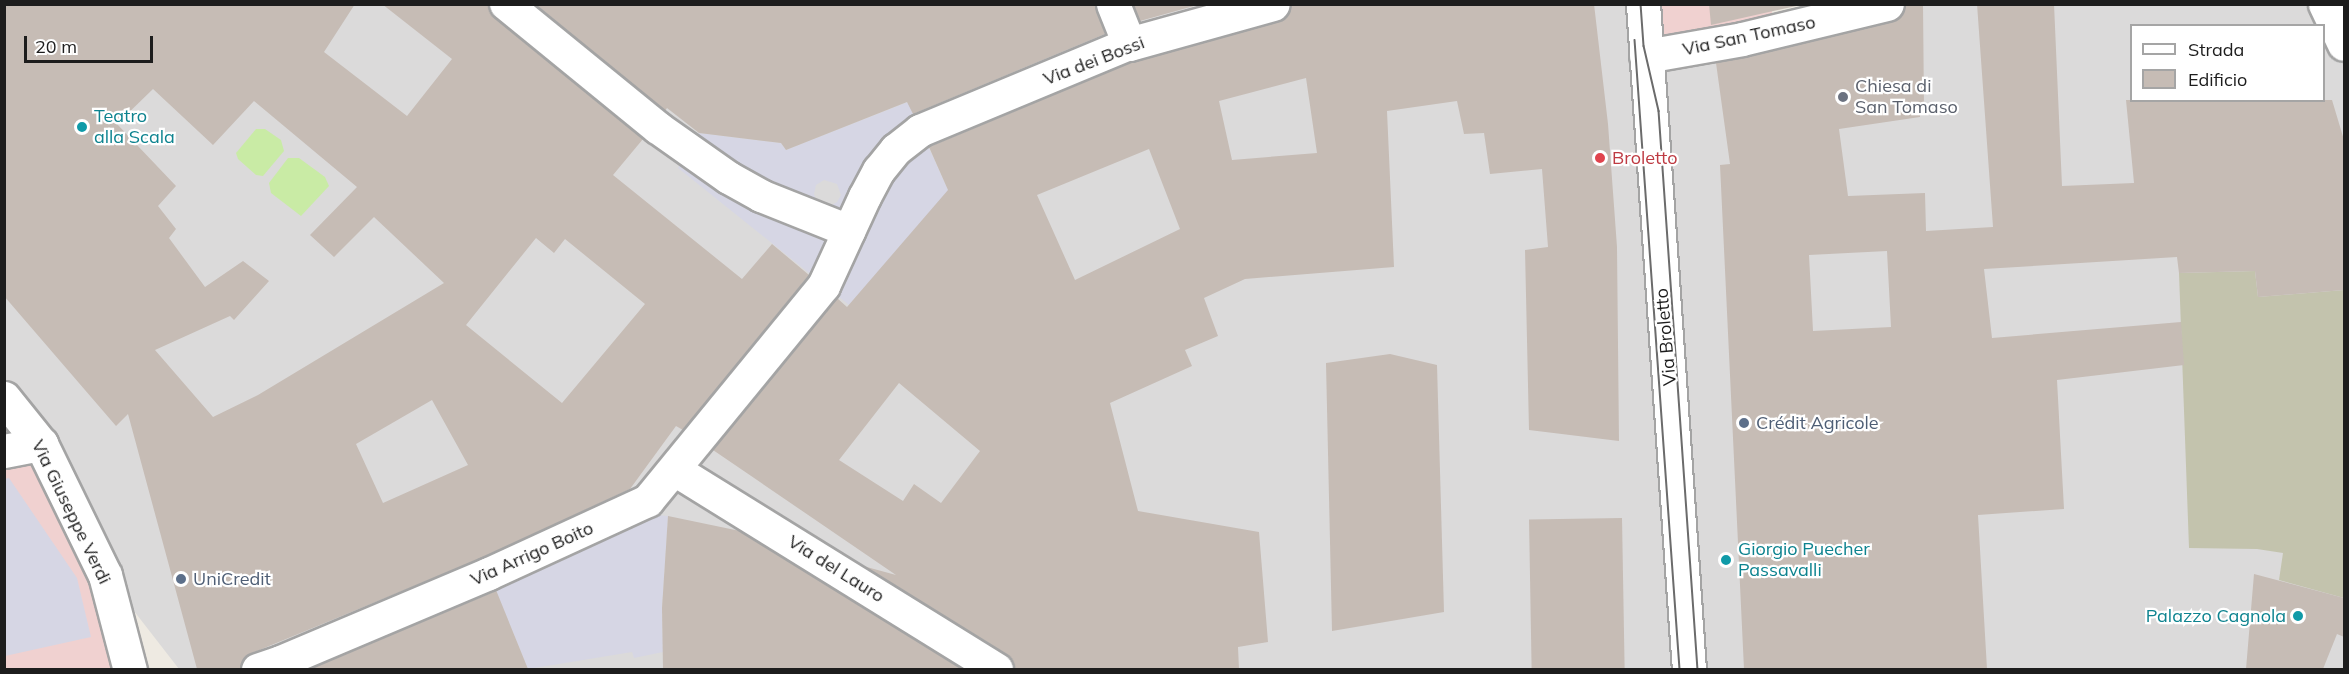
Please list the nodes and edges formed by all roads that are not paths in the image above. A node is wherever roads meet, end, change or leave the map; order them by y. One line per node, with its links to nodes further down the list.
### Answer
1 (506, 4): 10 (street)
2 (1113, 4): 7 (street)
3 (1273, 4): 7 (street, Via dei Bossi)
4 (1643, 4): 9 (street, Via Broletto)
5 (1887, 4): 9 (street, Via San Tomaso)
6 (2325, 4): 8 (street)
7 (1130, 44): 10 (street, Via dei Bossi)
8 (2344, 44)
9 (1646, 56): 18 (street, Via Broletto)
10 (849, 231): 14 (street, Via Arrigo Boito)
11 (4, 398): 12 (street, Via Giuseppe Verdi)
12 (41, 444): 13 (street); 15 (street, Via Giuseppe Verdi)
13 (4, 451)
14 (675, 470): 16 (street, Via Arrigo Boito); 17 (street, Via del Lauro)
15 (130, 669)
16 (258, 669)
17 (997, 669)
18 (1689, 669)

